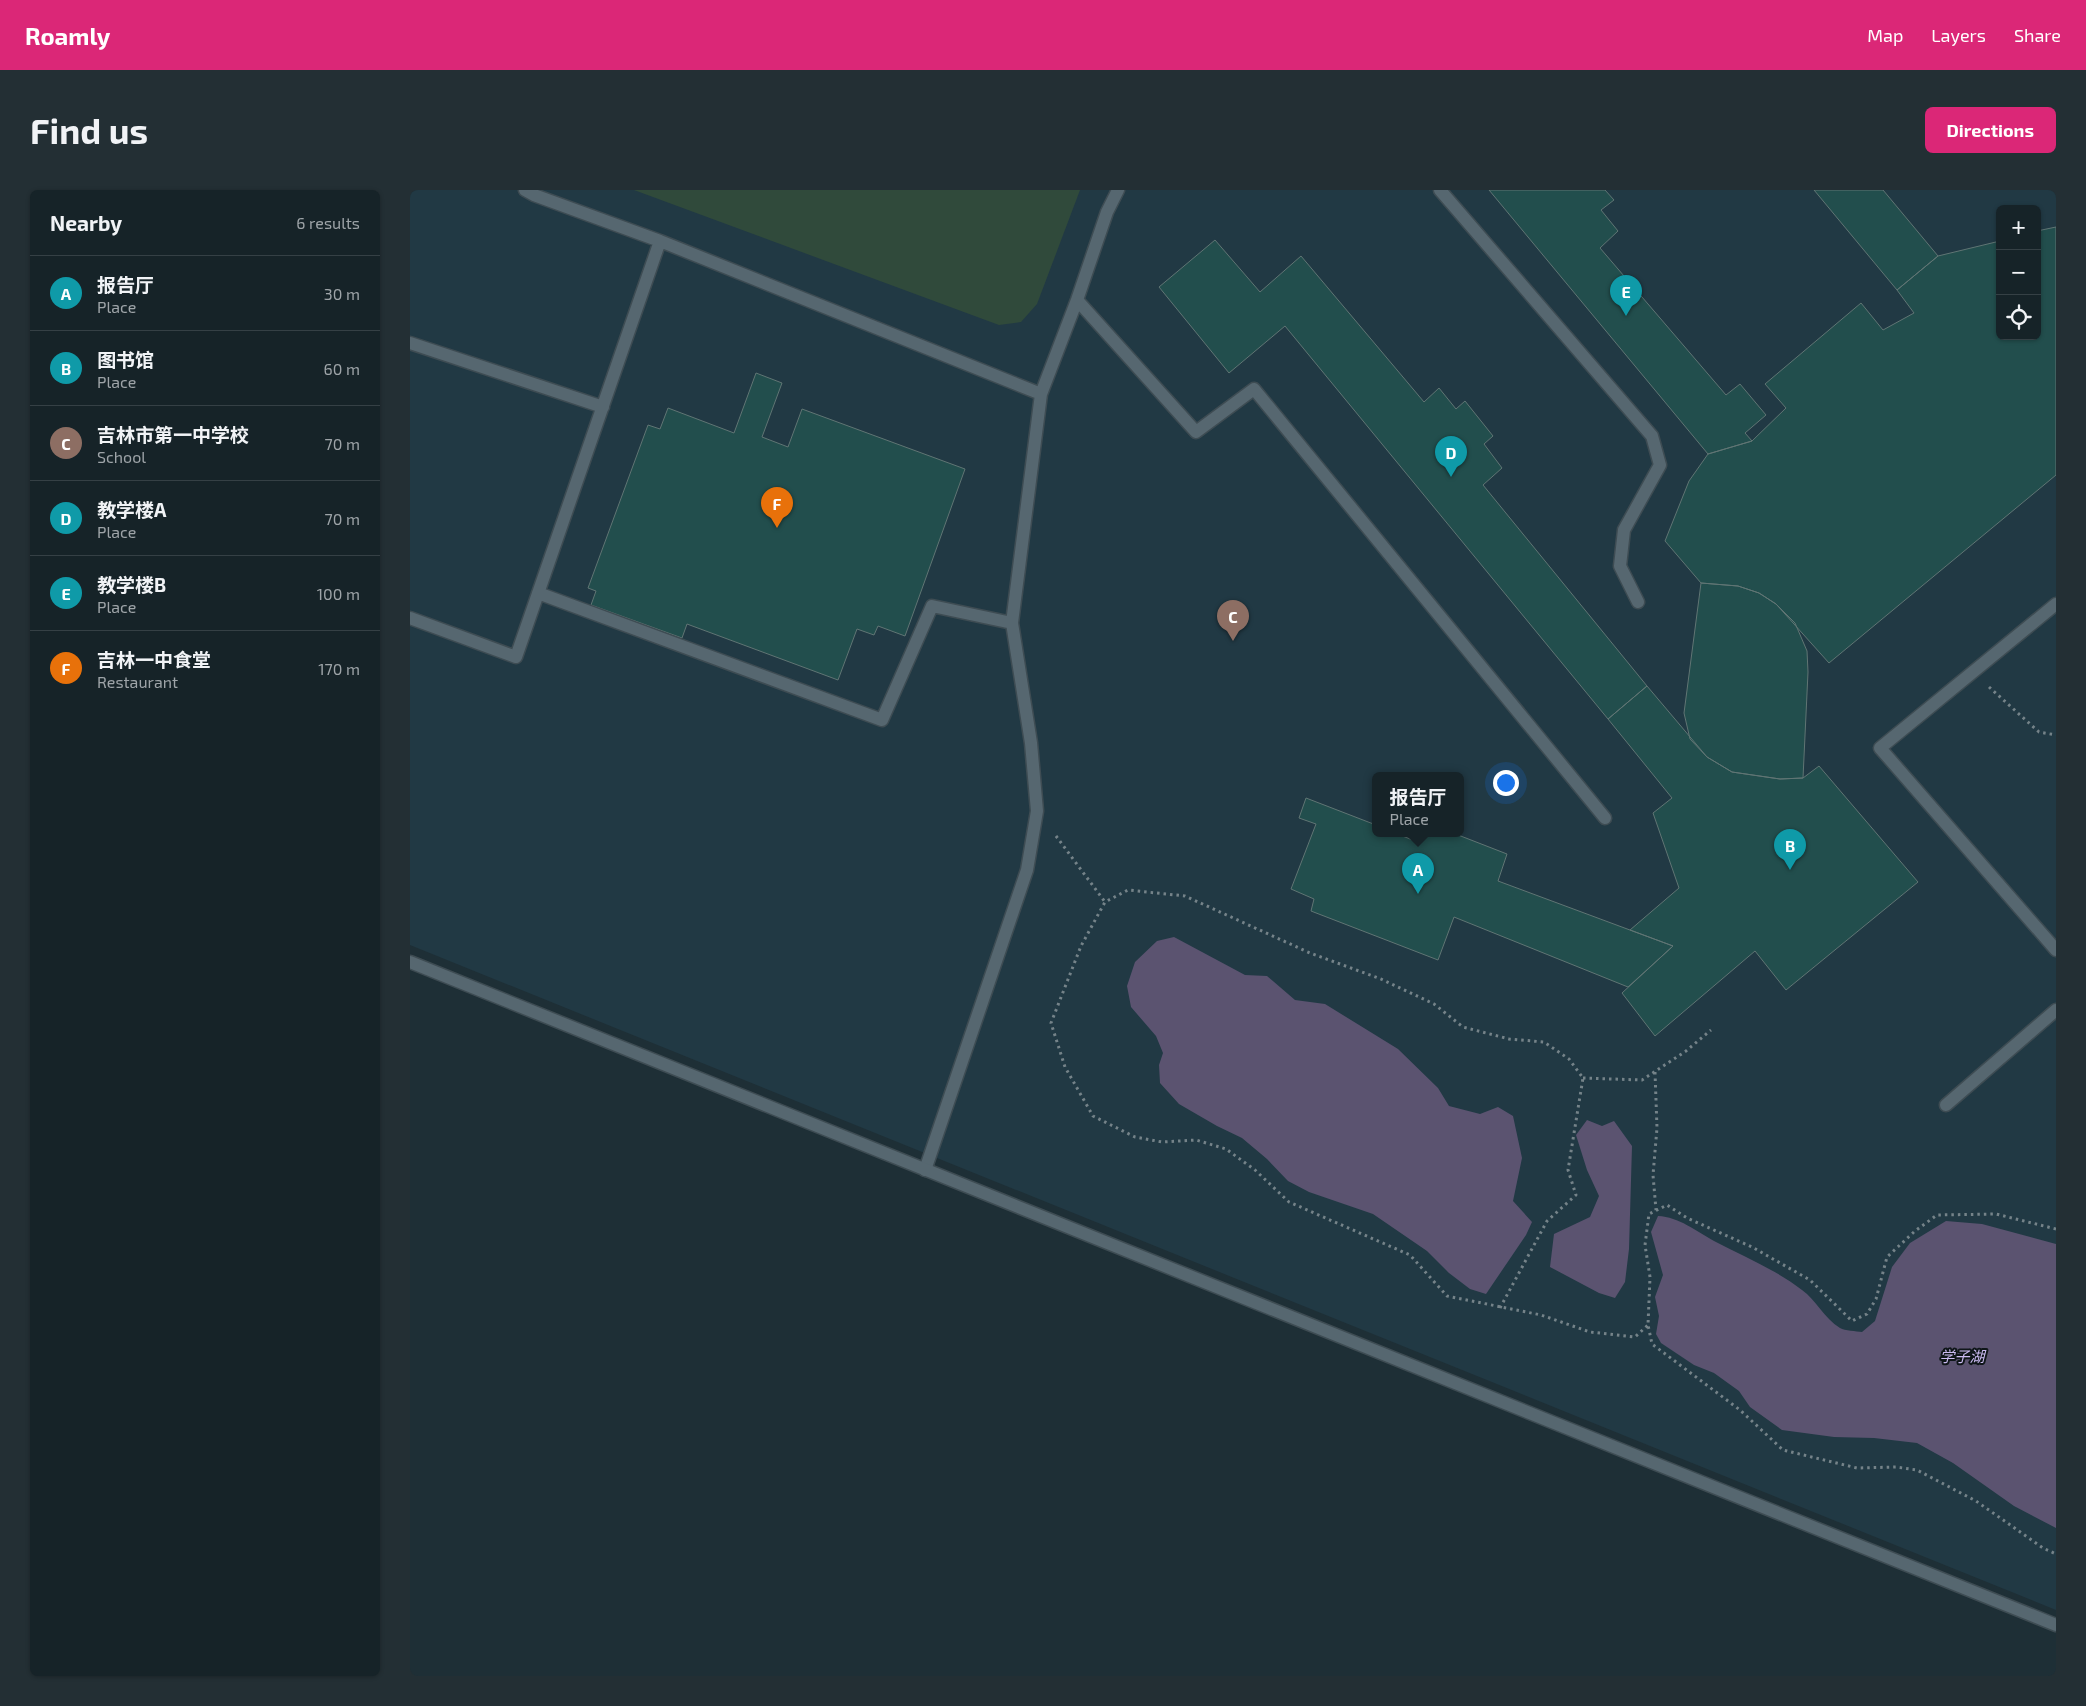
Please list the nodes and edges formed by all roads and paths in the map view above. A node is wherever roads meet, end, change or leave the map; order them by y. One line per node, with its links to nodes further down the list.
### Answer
1 (525, 190): 4 (street)
2 (1118, 190): 5 (street)
3 (1440, 190): 10 (street)
4 (660, 241): 7 (street); 8 (street)
5 (1077, 300): 7 (street); 17 (street)
6 (410, 342): 8 (street)
7 (1042, 394): 13 (street)
8 (603, 407): 9 (street)
9 (538, 593): 12 (street); 13 (street)
10 (1638, 602)
11 (2056, 604): 14 (street)
12 (410, 618)
13 (1012, 623): 16 (street)
14 (1973, 673): 15 (path); 19 (street)
15 (2056, 735)
16 (1037, 811): 18 (path); 26 (street)
17 (1605, 818)
18 (1105, 902): 24 (path); 29 (path)
19 (2056, 950)
20 (410, 962): 26 (street)
21 (2056, 1010): 25 (street)
22 (1711, 1030): 23 (path)
23 (1655, 1072): 24 (path); 27 (path)
24 (1583, 1078): 29 (path)
25 (1946, 1105)
26 (925, 1170): 32 (street)
27 (1656, 1210): 28 (path); 30 (path)
28 (2056, 1229)
29 (1500, 1308): 30 (path)
30 (1648, 1325): 31 (path)
31 (2056, 1554)
32 (2056, 1625)

